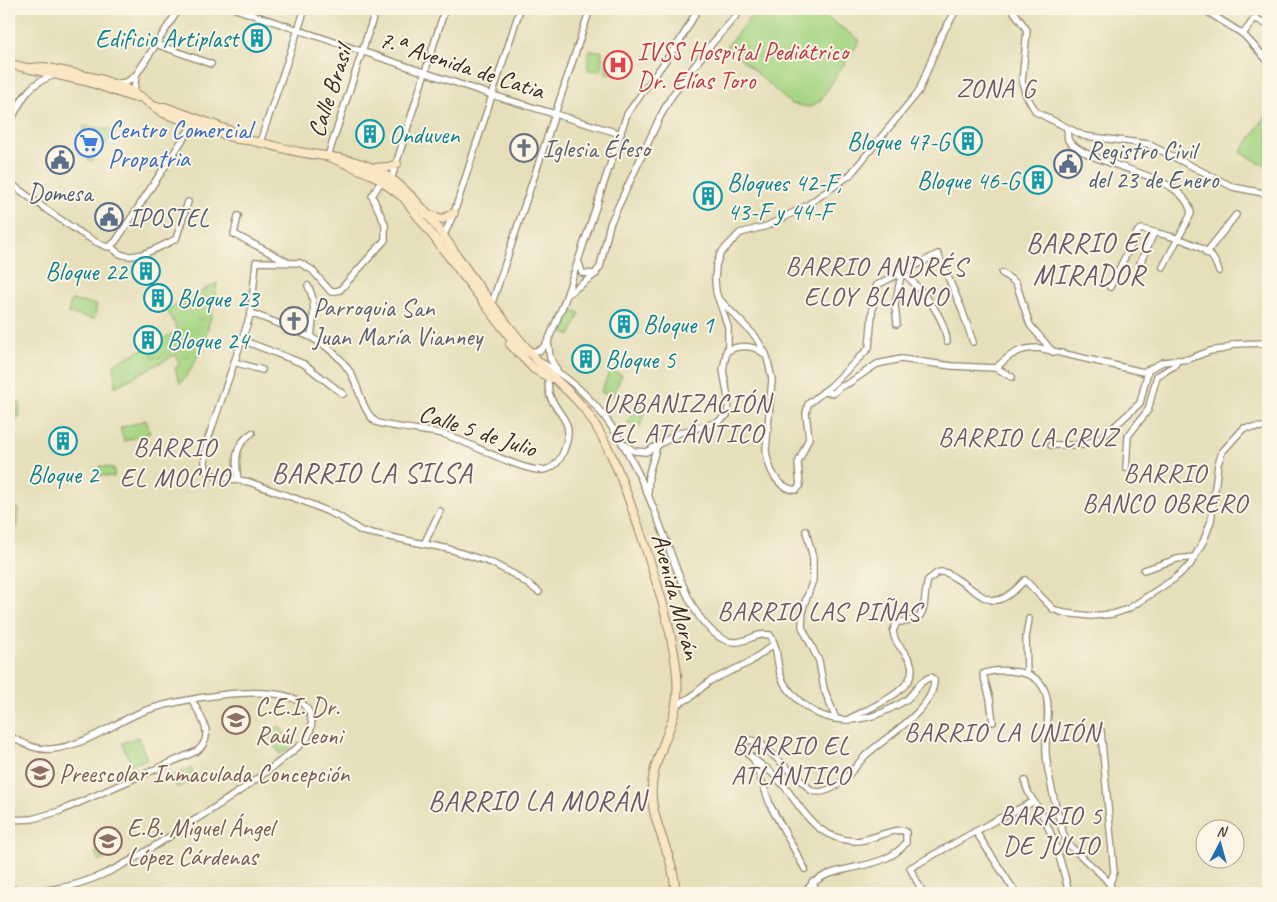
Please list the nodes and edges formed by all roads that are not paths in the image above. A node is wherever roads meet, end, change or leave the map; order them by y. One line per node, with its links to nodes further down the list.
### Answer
1 (179, 9): 16 (street)
2 (236, 9): 14 (street, 7.ª Avenida de Catia)
3 (305, 9): 14 (street)
4 (376, 9): 17 (street, Calle Brasil)
5 (446, 9): 22 (street)
6 (520, 9): 27 (street)
7 (590, 9): 30 (street)
8 (698, 9): 34 (street)
9 (742, 9): 60 (street)
10 (957, 9): 65 (street)
11 (1012, 9): 33 (street)
12 (1203, 9): 15 (street)
13 (1268, 24): 15 (street)
14 (298, 30): 17 (street, 7.ª Avenida de Catia); 36 (street)
15 (1242, 34): 18 (street)
16 (156, 44): 20 (street); 24 (street)
17 (362, 51): 22 (street, 7.ª Avenida de Catia); 37 (street, Calle Brasil)
18 (1268, 62)
19 (9, 64): 21 (main road)
20 (211, 64)
21 (32, 68): 23 (main road); 25 (main road)
22 (425, 72): 27 (street, 7.ª Avenida de Catia); 38 (street)
23 (56, 75): 28 (main road); 31 (street)
24 (136, 76): 25 (street); 26 (street)
25 (112, 84): 26 (main road)
26 (134, 92): 28 (main road)
27 (492, 95): 30 (street, 7.ª Avenida de Catia); 46 (street)
28 (141, 97): 29 (main road)
29 (155, 106): 32 (main road); 35 (main road)
30 (555, 114): 34 (street, 7.ª Avenida de Catia); 66 (street)
31 (9, 124)
32 (193, 124): 35 (main road); 52 (street)
33 (1067, 128): 42 (street); 50 (street)
34 (621, 134): 54 (street)
35 (249, 140): 36 (main road)
36 (260, 142): 37 (main road)
37 (328, 156): 39 (main road); 40 (main road)
38 (397, 164): 39 (main road); 40 (street)
39 (368, 166): 40 (main road)
40 (388, 182): 44 (main road); 55 (street)
41 (9, 183): 52 (street)
42 (1268, 194)
43 (188, 202): 52 (street)
44 (417, 207): 45 (main road); 51 (main road)
45 (425, 213): 46 (main road); 51 (main road)
46 (454, 213): 51 (street)
47 (1236, 215): 53 (street)
48 (238, 216): 55 (street)
49 (1154, 233): 50 (street); 56 (street); 63 (street)
50 (1179, 238): 53 (street); 57 (street)
51 (441, 240): 66 (main road)
52 (110, 246)
53 (1206, 253): 58 (street)
54 (579, 257): 60 (street); 64 (street)
55 (286, 261): 67 (street)
56 (1140, 263)
57 (1163, 267)
58 (1219, 271)
59 (1002, 273): 79 (street)
60 (596, 274): 64 (street)
61 (902, 274): 69 (street); 73 (street); 74 (street); 91 (street)
62 (308, 286): 70 (street)
63 (1110, 287)
64 (568, 294): 72 (street)
65 (719, 297): 78 (street); 80 (street)
66 (490, 307): 68 (main road); 77 (main road)
67 (251, 313): 70 (street, Calle 5 de Julio); 71 (street)
68 (496, 319): 76 (main road, Avenida Morán); 77 (main road)
69 (897, 324)
70 (311, 337): 88 (street, Calle 5 de Julio)
71 (242, 340): 82 (street); 92 (street)
72 (548, 341): 77 (street); 87 (street)
73 (947, 341)
74 (973, 342)
75 (1268, 343): 81 (street)
76 (515, 352): 83 (main road); 88 (main road, Avenida Morán)
77 (530, 352): 83 (main road, Avenida Morán)
78 (726, 352): 80 (street); 96 (street)
79 (1053, 352): 84 (street); 86 (street)
80 (766, 354): 91 (street)
81 (1178, 360): 86 (street); 98 (street)
82 (234, 362): 85 (street); 99 (street)
83 (540, 362): 87 (street); 90 (main road, Avenida Morán)
84 (996, 368): 89 (street); 91 (street)
85 (262, 370)
86 (1148, 370): 97 (street)
87 (558, 372): 95 (street)
88 (548, 377): 90 (main road, Avenida Morán)
89 (1012, 377)
90 (562, 384): 111 (main road, Avenida Morán)
91 (823, 392)
92 (343, 394)
93 (1268, 427): 104 (street)
94 (252, 433): 99 (street)
95 (615, 433): 96 (street); 100 (street)
96 (658, 445): 100 (street)
97 (1051, 445)
98 (1126, 468)
99 (238, 480): 103 (street)
100 (649, 498): 108 (street)
101 (440, 511): 103 (street)
102 (806, 531): 112 (street)
103 (424, 544): 106 (street)
104 (1195, 557): 105 (street); 113 (street)
105 (1144, 570)
106 (539, 592)
107 (1029, 619): 109 (street)
108 (774, 644): 111 (street); 112 (street)
109 (1027, 674): 114 (street); 120 (street)
110 (192, 700): 116 (street); 121 (street); 129 (street)
111 (676, 705): 130 (main road, Avenida Morán)
112 (836, 719): 113 (street)
113 (845, 720): 117 (street)
114 (993, 722)
115 (1101, 731): 128 (street)
116 (9, 736)
117 (754, 760): 126 (street); 127 (street)
118 (1025, 781): 119 (street)
119 (1033, 802): 122 (street); 123 (street)
120 (1058, 815): 122 (street); 124 (street)
121 (9, 820)
122 (1045, 820): 125 (street)
123 (976, 832): 133 (street); 134 (street)
124 (1066, 842): 125 (street); 128 (street)
125 (1061, 857): 135 (street)
126 (805, 869)
127 (812, 882): 131 (street); 132 (street)
128 (1110, 883): 136 (street)
129 (9, 890)
130 (675, 893)
131 (805, 893)
132 (818, 893)
133 (923, 893)
134 (1016, 893)
135 (1069, 893)
136 (1112, 893)

